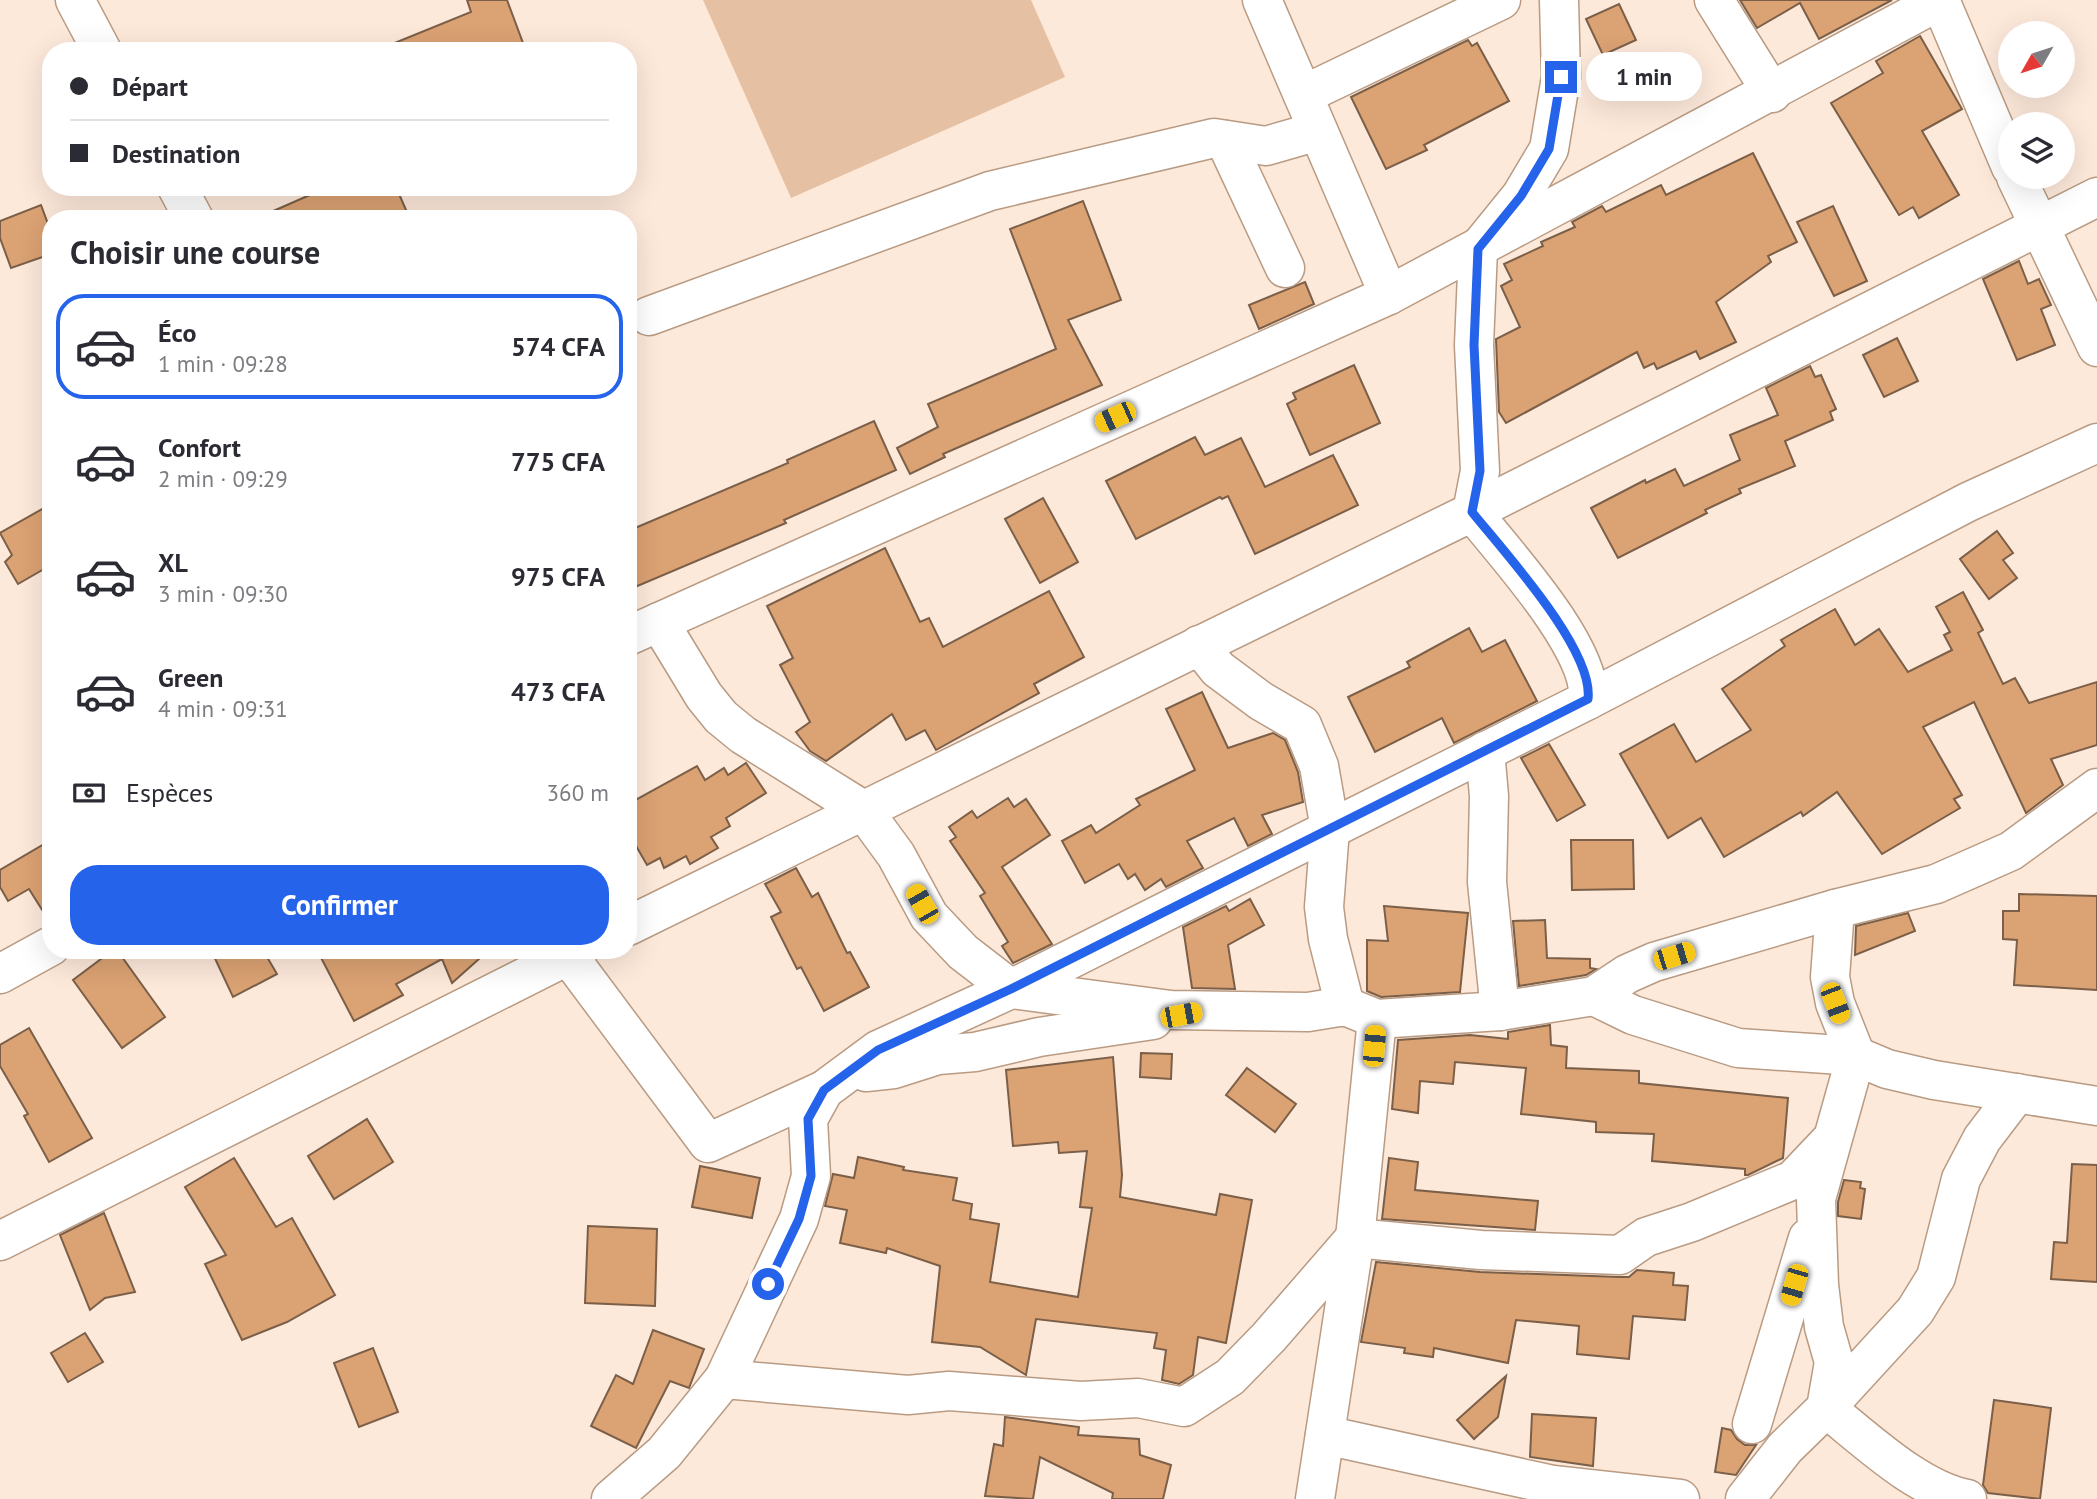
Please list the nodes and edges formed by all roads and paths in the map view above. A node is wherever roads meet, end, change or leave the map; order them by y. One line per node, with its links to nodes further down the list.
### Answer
1 (75, 0): 7 (street)
2 (1262, 0): 9 (street)
3 (1501, 0): 9 (street)
4 (1559, 0): 16 (street)
5 (1714, 0): 8 (street)
6 (1940, 0): 8 (street); 11 (street)
7 (97, 42)
8 (1772, 93): 16 (street)
9 (1303, 95): 10 (street)
10 (1318, 131): 12 (street); 18 (street)
11 (1998, 136)
12 (1226, 140): 17 (street); 19 (street)
13 (2022, 189): 15 (street)
14 (2097, 197): 15 (street)
15 (2040, 226): 20 (street); 22 (street)
16 (1478, 249): 18 (street); 22 (street)
17 (1285, 268)
18 (1389, 295): 23 (street)
19 (649, 316)
20 (2097, 347)
21 (2097, 443): 25 (street)
22 (1472, 512): 24 (street); 25 (street)
23 (643, 629): 28 (street)
24 (1199, 645): 28 (street); 29 (street)
25 (1588, 699): 26 (street)
26 (1485, 751): 29 (street); 39 (street)
27 (2097, 788): 30 (street)
28 (863, 810): 31 (street); 36 (street)
29 (1330, 829): 36 (street); 40 (street)
30 (1835, 909): 37 (street); 41 (street)
31 (637, 922)
32 (42, 951): 35 (street)
33 (556, 959): 48 (street)
34 (575, 959): 42 (street)
35 (0, 974)
36 (1011, 989): 38 (street); 42 (street)
37 (1594, 996): 39 (street); 41 (street)
38 (1208, 1010): 40 (street); 42 (street)
39 (1500, 1011): 40 (street)
40 (1361, 1012): 47 (street)
41 (1856, 1056): 43 (street); 45 (street)
42 (835, 1081): 49 (street)
43 (2017, 1093): 44 (street); 50 (street)
44 (2097, 1106)
45 (1832, 1139): 46 (street); 47 (street)
46 (1817, 1210): 50 (street); 51 (street)
47 (1355, 1238): 49 (street); 52 (street)
48 (0, 1241)
49 (723, 1379): 53 (street)
50 (1826, 1408): 56 (street); 57 (street)
51 (1752, 1424)
52 (1325, 1435): 54 (street); 55 (street)
53 (611, 1499)
54 (1315, 1499)
55 (1679, 1499)
56 (1745, 1499)
57 (1967, 1499)

